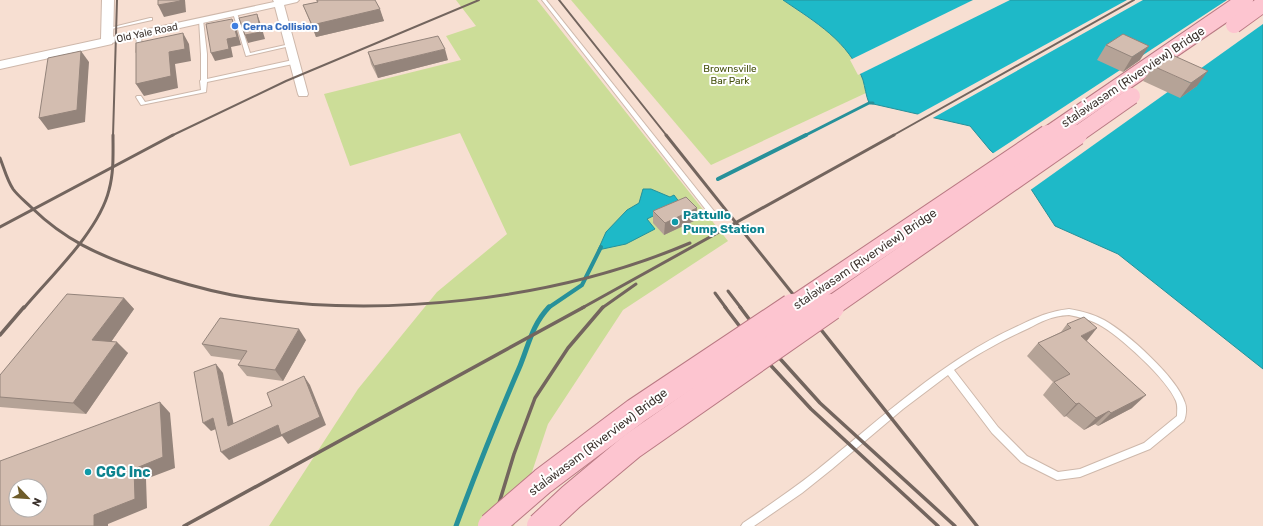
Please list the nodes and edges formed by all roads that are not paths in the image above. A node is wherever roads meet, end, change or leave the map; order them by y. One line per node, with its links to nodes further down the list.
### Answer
1 (108, 0): 11 (street)
2 (294, 0): 5 (street, Old Yale Road)
3 (544, 0): 19 (lane)
4 (1245, 0): 21 (main road, stal̕əw̓asəm (Riverview) Bridge, bridge)
5 (278, 2): 7 (street, Old Yale Road); 12 (street)
6 (1263, 4): 22 (main road, stal̕əw̓asəm (Riverview) Bridge, bridge)
7 (235, 13): 9 (street, Old Yale Road); 12 (lane)
8 (150, 19): 11 (lane)
9 (201, 20): 10 (street, Old Yale Road); 16 (lane)
10 (139, 34): 11 (street, Old Yale Road); 13 (lane)
11 (107, 35): 15 (street, Old Yale Road)
12 (290, 45): 14 (street)
13 (139, 56)
14 (294, 62): 16 (lane); 17 (street)
15 (0, 65)
16 (203, 81): 18 (lane)
17 (303, 94)
18 (139, 97)
19 (712, 213)
20 (948, 369): 20 (lane); 23 (lane)
21 (491, 526)
22 (540, 526)
23 (746, 526)

